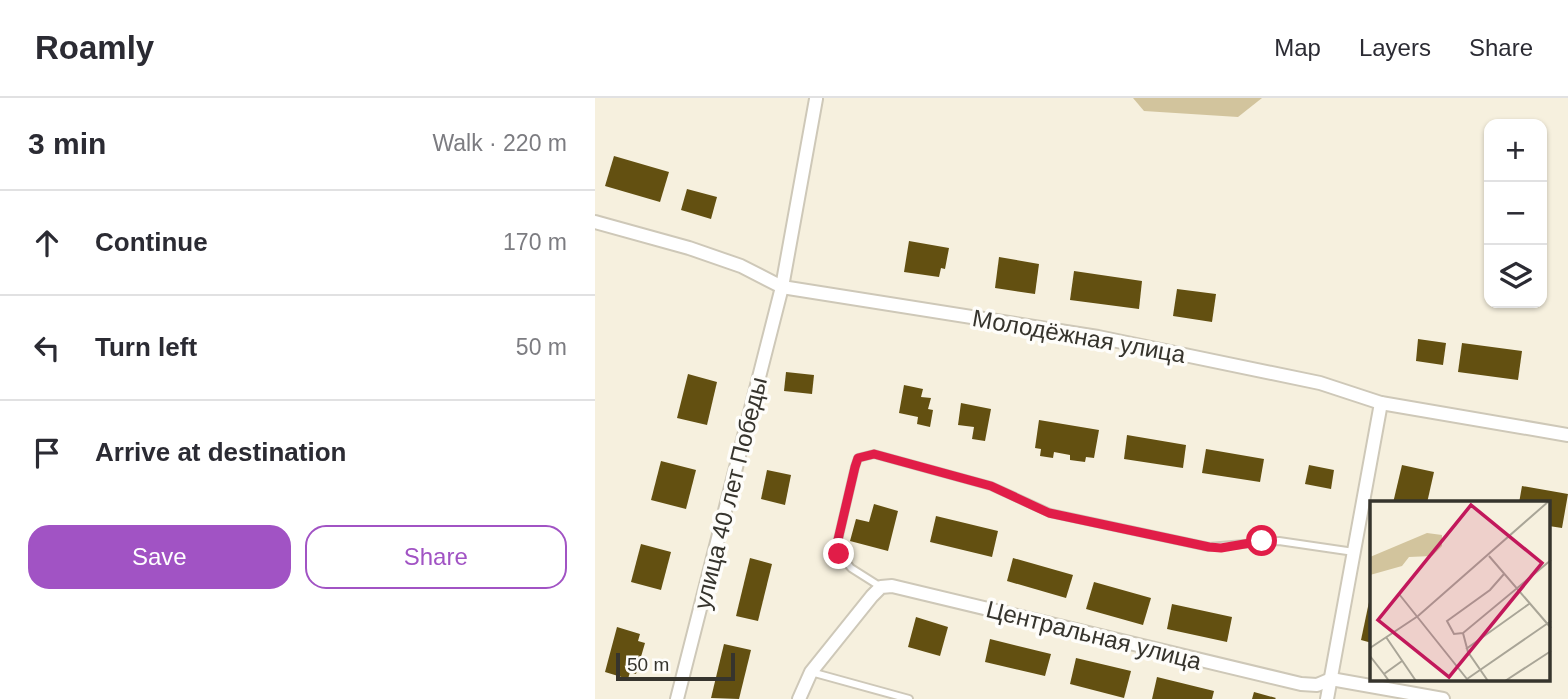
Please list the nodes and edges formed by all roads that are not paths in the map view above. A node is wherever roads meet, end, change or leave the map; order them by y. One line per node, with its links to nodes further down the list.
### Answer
1 (816, 99): 3 (street, улица 40 лет Победы)
2 (595, 222): 3 (street, Молодёжная улица)
3 (782, 287): 4 (street, Молодёжная улица); 10 (street, улица 40 лет Победы)
4 (1381, 403): 5 (street, Молодёжная улица); 6 (street)
5 (1568, 435)
6 (1354, 552): 7 (lane); 9 (street)
7 (881, 587): 8 (street); 9 (street, Центральная улица)
8 (811, 672): 11 (street); 12 (lane)
9 (1331, 679): 13 (street); 14 (street, Центральная улица)
10 (677, 699)
11 (799, 699)
12 (909, 699)
13 (1327, 699)
14 (1443, 699)

